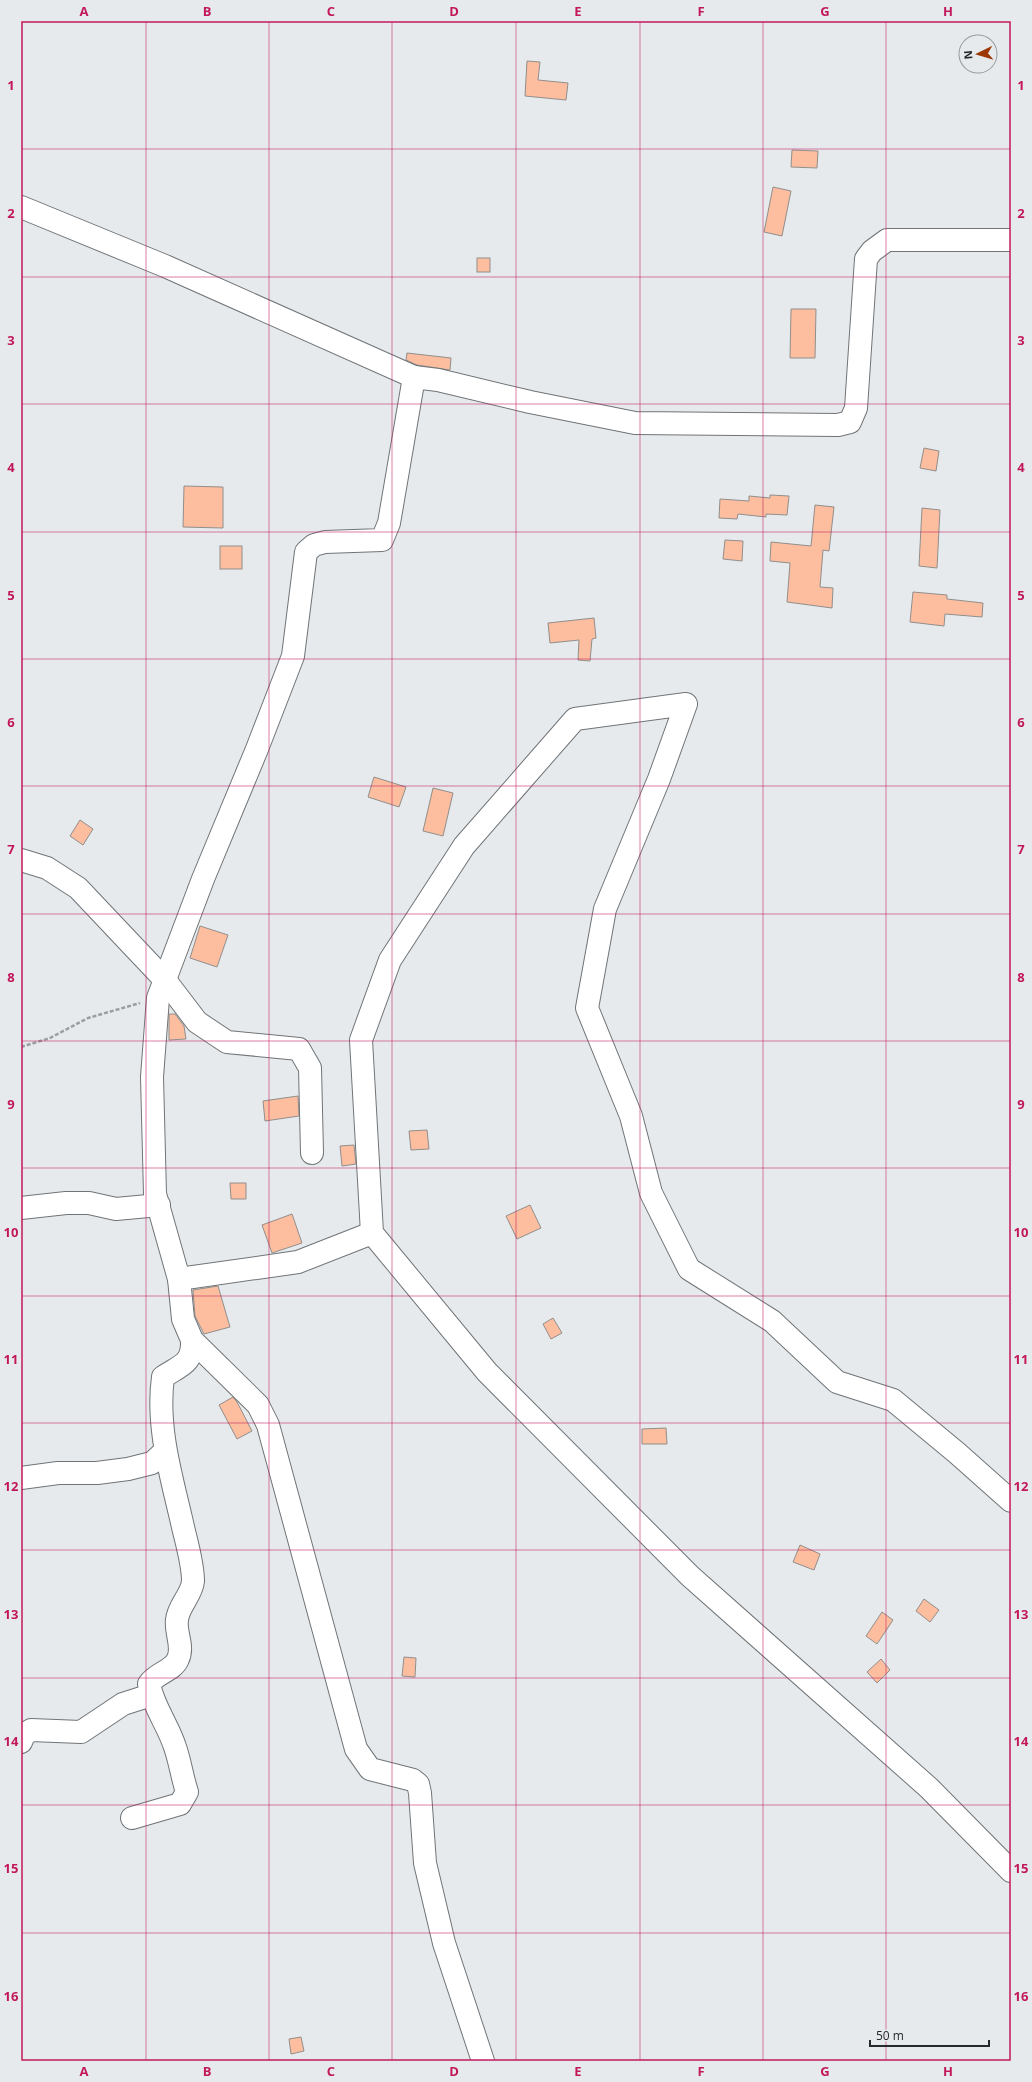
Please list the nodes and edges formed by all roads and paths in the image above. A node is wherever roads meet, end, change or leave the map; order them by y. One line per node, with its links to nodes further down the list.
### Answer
1 (21, 206): 3 (street)
2 (1011, 240): 3 (street)
3 (414, 378): 5 (street)
4 (21, 860): 5 (street)
5 (162, 989): 6 (path); 7 (street); 8 (street)
6 (21, 1047)
7 (312, 1153)
8 (159, 1205): 9 (street); 11 (street)
9 (21, 1208)
10 (372, 1233): 11 (street); 15 (street); 19 (street)
11 (179, 1279): 12 (street)
12 (192, 1340): 13 (street); 20 (street)
13 (165, 1451): 14 (street); 16 (street)
14 (21, 1478)
15 (1011, 1501)
16 (151, 1695): 17 (street); 18 (street)
17 (21, 1742)
18 (132, 1818)
19 (1011, 1871)
20 (483, 2061)

